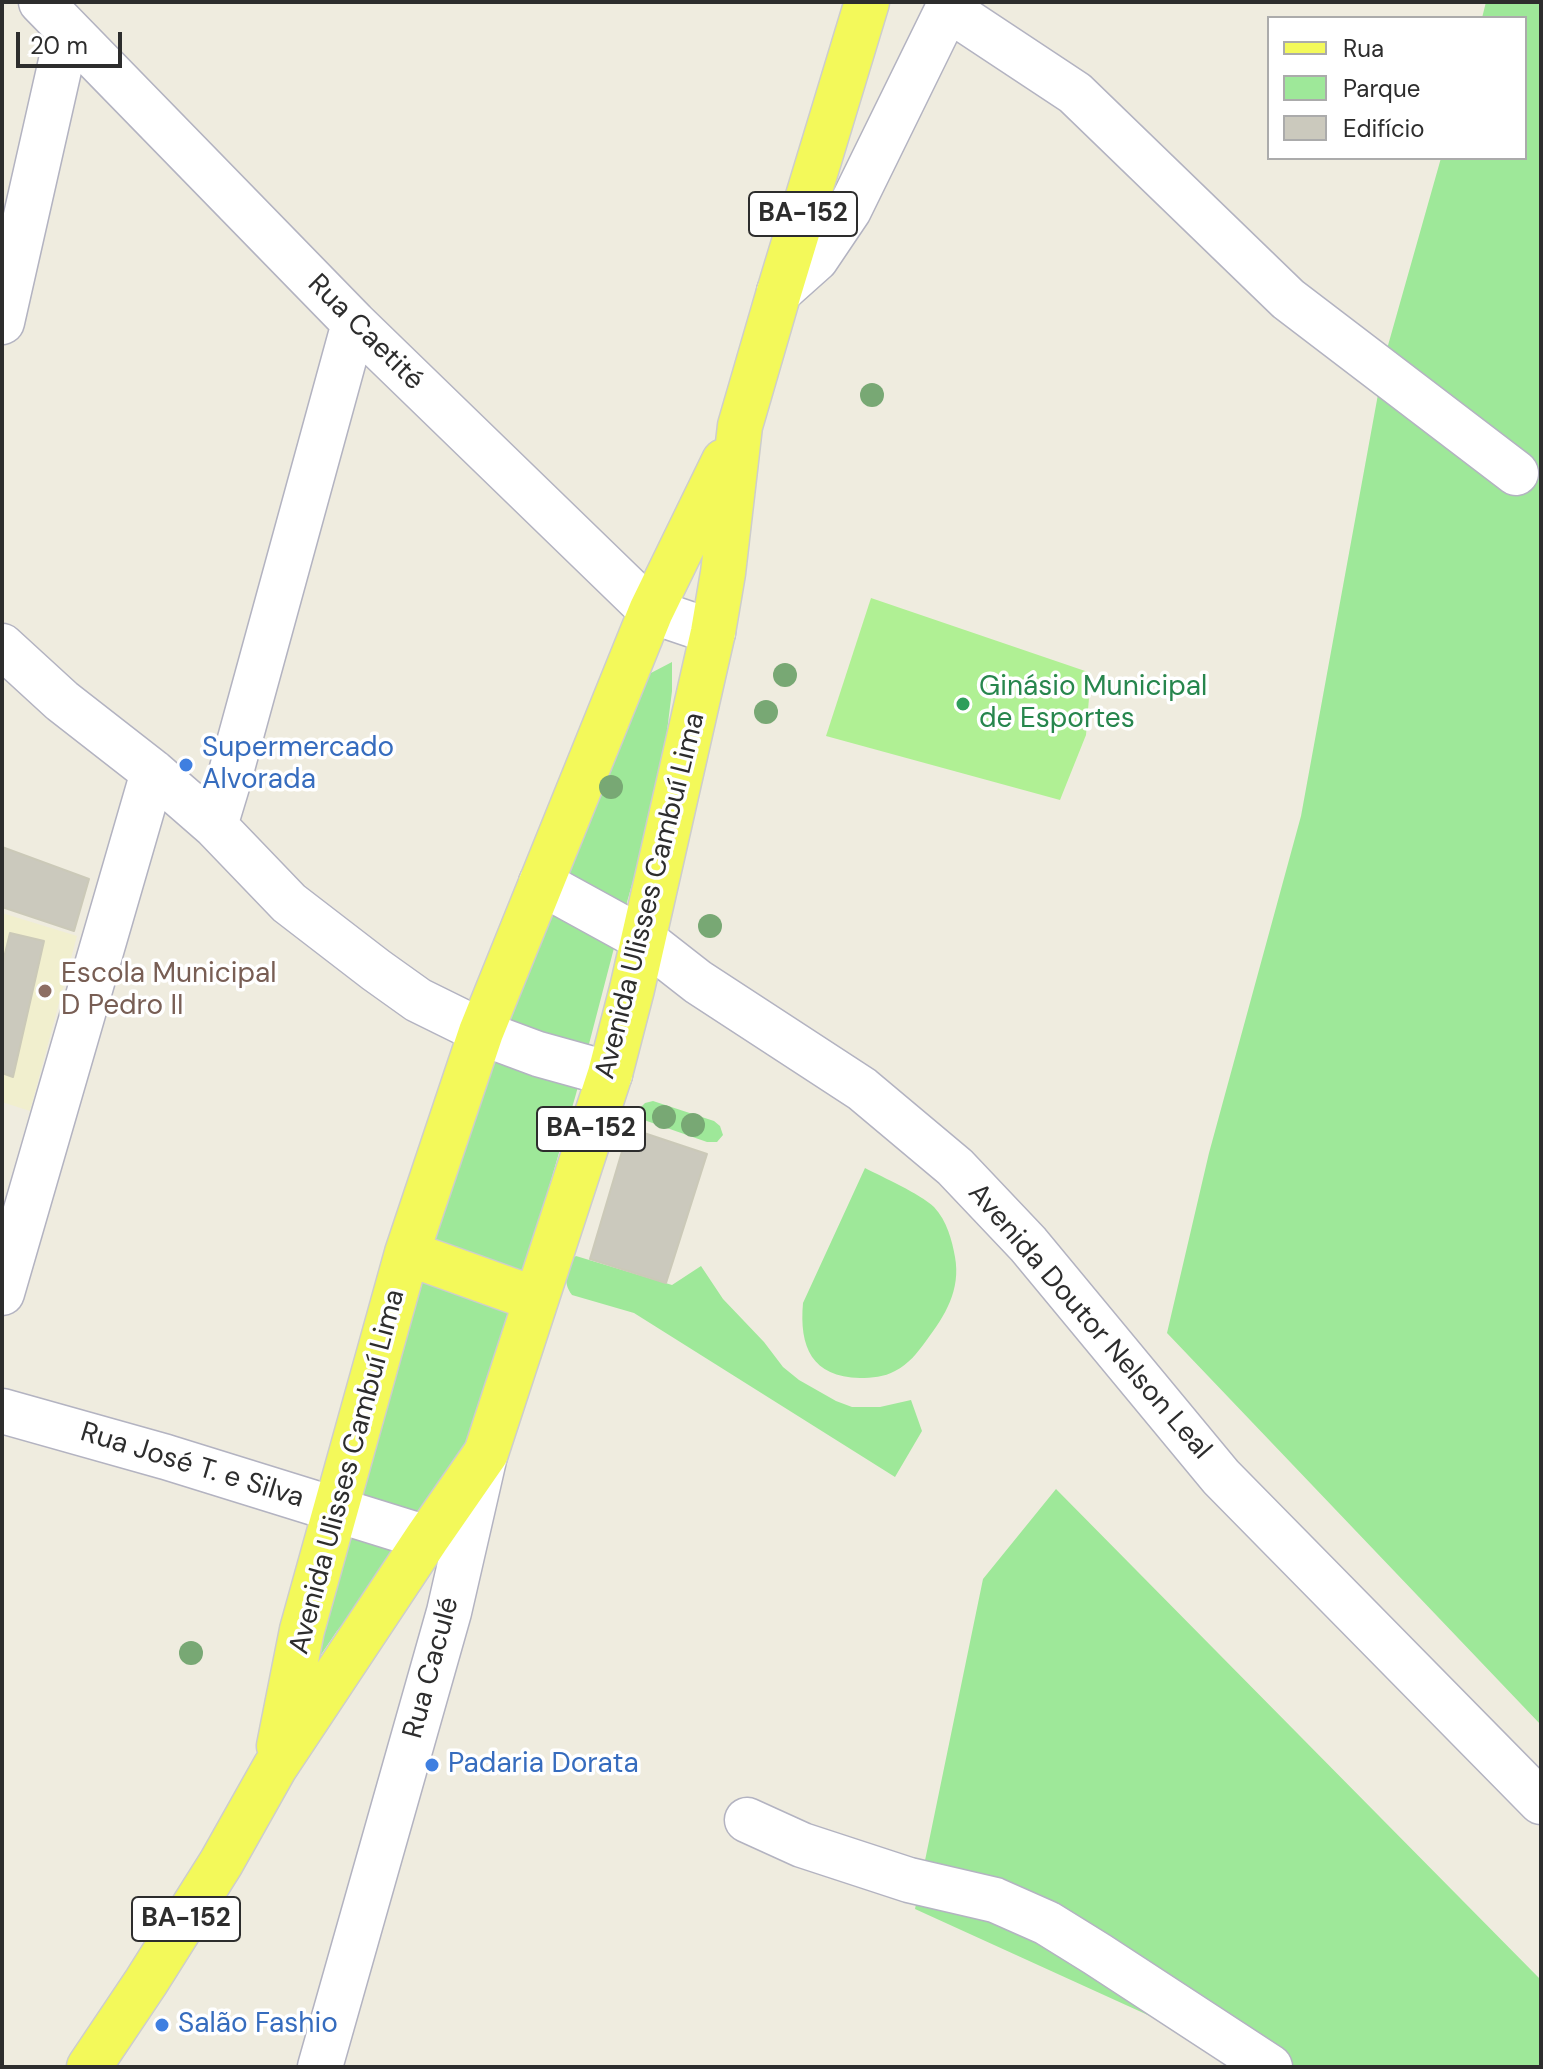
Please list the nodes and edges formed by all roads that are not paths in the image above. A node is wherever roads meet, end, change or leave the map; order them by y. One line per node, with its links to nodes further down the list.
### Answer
1 (867, 2): 4 (main road, Avenida Ulisses Cambuí Lima / BA-152)
2 (950, 6): 4 (street); 8 (street)
3 (55, 16): 5 (street); 6 (street, Rua Caetité)
4 (779, 292): 7 (main road, Avenida Ulisses Cambuí Lima / BA-152)
5 (2, 322)
6 (354, 323): 9 (street, Rua Caetité); 13 (street)
7 (740, 426): 9 (main road, Avenida Ulisses Cambuí Lima / BA-152); 10 (main road, Avenida Ulisses Cambuí Lima / BA-152)
8 (1516, 473)
9 (651, 611): 10 (street, Rua Caetité); 14 (main road, Avenida Ulisses Cambuí Lima / BA-152)
10 (713, 632): 15 (main road, Avenida Ulisses Cambuí Lima / BA-152)
11 (2, 646): 12 (street)
12 (153, 772): 13 (street); 19 (street)
13 (215, 826): 16 (street)
14 (541, 883): 15 (street, Avenida Doutor Nelson Leal); 16 (main road, Avenida Ulisses Cambuí Lima / BA-152)
15 (643, 939): 17 (main road, Avenida Ulisses Cambuí Lima / BA-152); 26 (street, Avenida Doutor Nelson Leal)
16 (481, 1032): 17 (street); 18 (main road, Avenida Ulisses Cambuí Lima / BA-152)
17 (610, 1074): 20 (main road, Avenida Ulisses Cambuí Lima / BA-152)
18 (407, 1253): 20 (main road); 23 (main road, Avenida Ulisses Cambuí Lima / BA-152)
19 (2, 1293)
20 (535, 1299): 22 (main road, Avenida Ulisses Cambuí Lima / BA-152)
21 (2, 1411): 23 (street, Rua José T. e Silva)
22 (486, 1453): 24 (main road, Avenida Ulisses Cambuí Lima / BA-152); 29 (street, Rua Caculé)
23 (336, 1509): 24 (street, Rua José T. e Silva); 25 (main road, Avenida Ulisses Cambuí Lima / BA-152)
24 (427, 1538): 25 (main road, Avenida Ulisses Cambuí Lima / BA-152)
25 (275, 1767): 28 (main road, Avenida Ulisses Cambuí Lima / BA-152)
26 (1541, 1802)
27 (747, 1820): 30 (street)
28 (89, 2067)
29 (320, 2067)
30 (1270, 2067)

